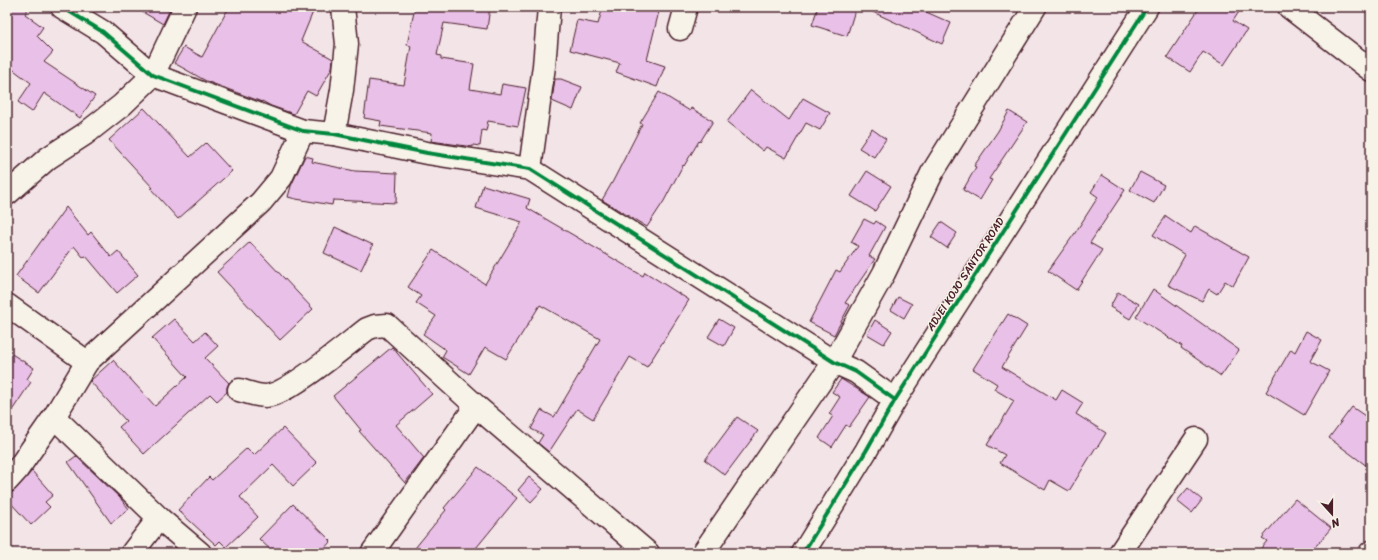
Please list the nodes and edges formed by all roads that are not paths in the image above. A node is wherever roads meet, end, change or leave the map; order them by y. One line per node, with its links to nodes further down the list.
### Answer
1 (62, 7): 11 (street)
2 (185, 7): 11 (street)
3 (343, 7): 13 (street)
4 (549, 7): 14 (street)
5 (686, 7): 9 (street)
6 (1035, 7): 18 (street)
7 (1147, 7): 20 (street, ADJEI KOJO SANTOR ROAD)
8 (1289, 7): 10 (street)
9 (680, 29)
10 (1371, 70)
11 (154, 75): 12 (street); 15 (street)
12 (303, 131): 13 (street); 17 (street)
13 (334, 134): 14 (street)
14 (530, 169): 18 (street)
15 (7, 194)
16 (7, 305): 17 (street)
17 (87, 362): 22 (street)
18 (834, 362): 20 (street); 30 (street)
19 (239, 390): 21 (street)
20 (895, 400): 31 (street, ADJEI KOJO SANTOR ROAD)
21 (476, 406): 28 (street); 29 (street)
22 (54, 417): 24 (street); 25 (street)
23 (1196, 439): 32 (street)
24 (7, 481)
25 (159, 518): 26 (street); 27 (street)
26 (132, 553)
27 (200, 553)
28 (372, 553)
29 (648, 553)
30 (703, 553)
31 (803, 553)
32 (1120, 553)

